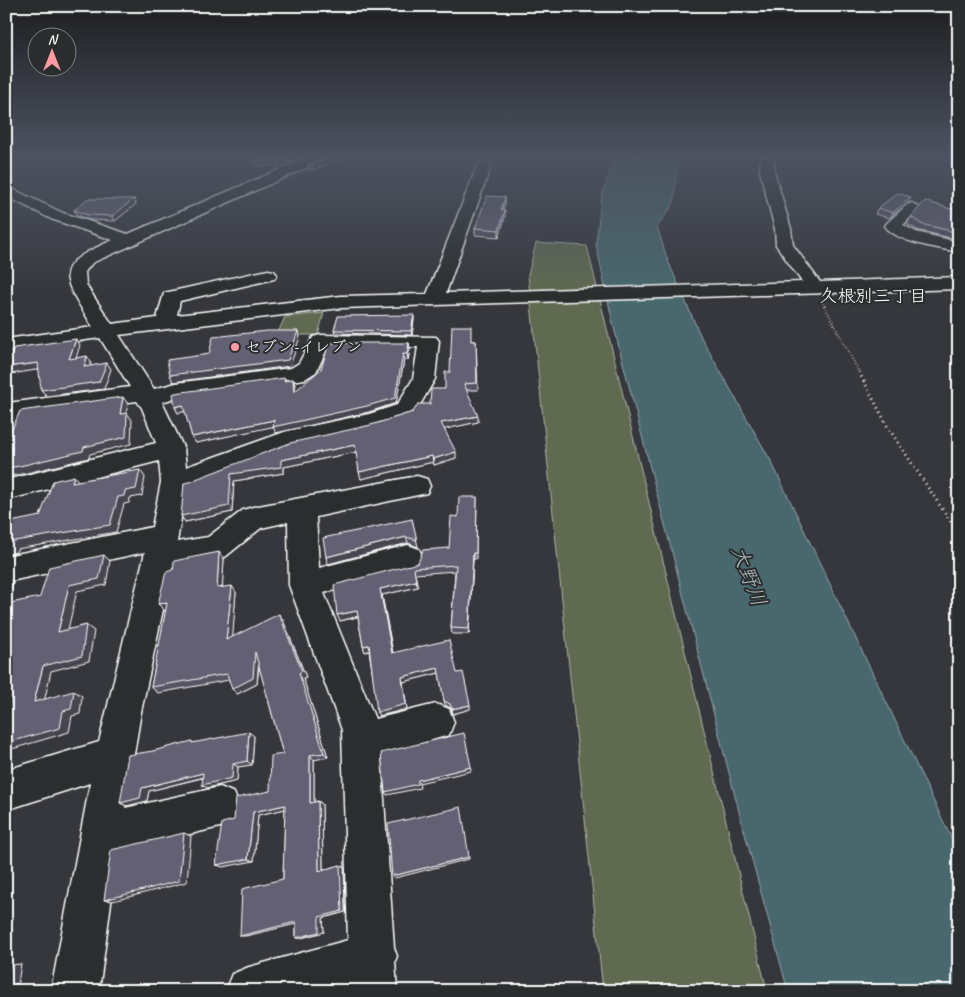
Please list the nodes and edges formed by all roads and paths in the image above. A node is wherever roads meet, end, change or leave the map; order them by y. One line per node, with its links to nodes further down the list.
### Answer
1 (32, 204): 6 (street)
2 (210, 204): 6 (street)
3 (470, 204): 11 (street)
4 (776, 204): 10 (street)
5 (912, 208): 7 (street)
6 (128, 239): 13 (street)
7 (959, 247)
8 (268, 275): 12 (street)
9 (959, 284): 10 (street)
10 (806, 288): 11 (street); 22 (path)
11 (435, 298): 12 (street)
12 (166, 322): 13 (street)
13 (107, 331): 14 (street); 15 (street)
14 (6, 345)
15 (146, 396): 16 (street); 17 (street); 18 (street)
16 (6, 434)
17 (171, 449): 18 (street); 20 (street)
18 (174, 482): 23 (street)
19 (417, 486): 21 (street)
20 (6, 490)
21 (302, 509): 23 (street); 26 (street)
22 (959, 535)
23 (162, 546): 25 (street); 29 (street)
24 (408, 558): 26 (street)
25 (6, 569)
26 (305, 585): 28 (street)
27 (436, 722): 28 (street)
28 (362, 741): 33 (street)
29 (115, 756): 30 (street); 32 (street)
30 (6, 790)
31 (220, 806): 32 (street)
32 (101, 834): 34 (street)
33 (374, 973): 35 (street)
34 (75, 991)
35 (249, 991)

